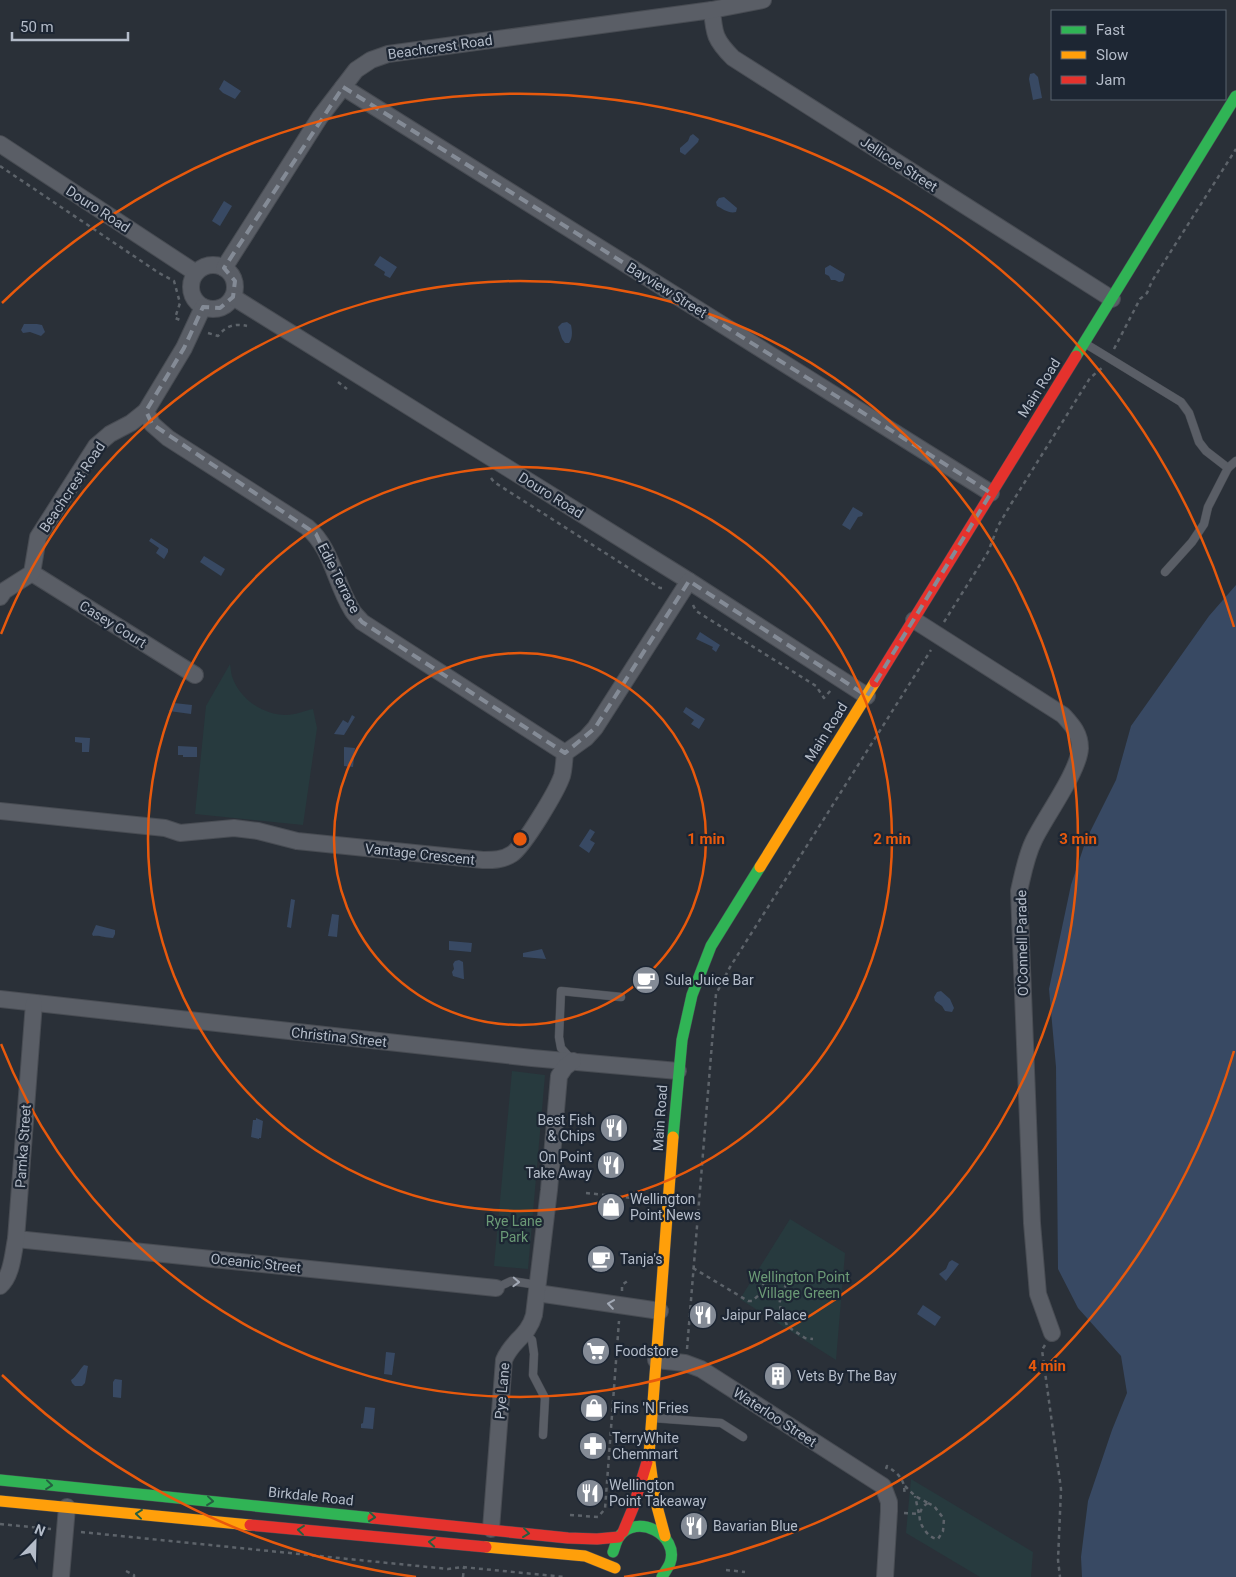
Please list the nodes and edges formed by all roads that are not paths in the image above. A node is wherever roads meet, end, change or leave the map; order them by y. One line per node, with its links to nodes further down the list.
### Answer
1 (760, 0): 2 (street, Beachcrest Road)
2 (712, 10): 3 (street, Beachcrest Road); 9 (street, Jellicoe Street)
3 (343, 87): 6 (street, Beachcrest Road); 15 (street, Bayview Street)
4 (1236, 96): 9 (main road, Main Road)
5 (0, 144): 7 (street, Douro Road)
6 (224, 268): 7 (street); 8 (street)
7 (196, 273): 10 (street)
8 (233, 297): 10 (street); 18 (street, Douro Road)
9 (1112, 299): 11 (main road, Main Road)
10 (202, 307): 12 (street, Beachcrest Road)
11 (1084, 343): 14 (lane); 15 (main road, Main Road)
12 (146, 411): 17 (street, Beachcrest Road); 23 (street, Edie Terrace)
13 (1236, 461): 14 (lane)
14 (1228, 468): 16 (lane)
15 (991, 493): 20 (main road, Main Road)
16 (1165, 572)
17 (32, 573): 19 (street); 21 (street, Casey Court)
18 (689, 581): 22 (street, Douro Road); 23 (street)
19 (0, 597)
20 (914, 620): 22 (main road, Main Road); 35 (street, O'Connell Parade)
21 (195, 675)
22 (867, 696): 29 (main road, Main Road)
23 (565, 753): 24 (street, Vantage Crescent)
24 (0, 811)
25 (621, 997): 28 (lane)
26 (0, 999): 27 (street, Christina Street)
27 (34, 1003): 28 (street, Christina Street); 30 (street, Pamka Street)
28 (574, 1061): 29 (street, Christina Street); 33 (street, Pye Lane)
29 (678, 1071): 34 (main road, Main Road)
30 (16, 1238): 31 (street, Pamka Street); 32 (street, Oceanic Street)
31 (0, 1286)
32 (496, 1288): 33 (lane, one-way to 33)
33 (538, 1289): 34 (street, one-way to 33); 36 (street, Pye Lane)
34 (660, 1310): 37 (main road, Main Road)
35 (1052, 1333)
36 (526, 1334): 39 (lane); 46 (street, Pye Lane)
37 (656, 1360): 38 (main road, Main Road); 53 (street, Waterloo Street)
38 (651, 1417): 40 (lane); 41 (main road, Main Road)
39 (543, 1434)
40 (743, 1437)
41 (649, 1455): 47 (main road, Main Road); 48 (main road, Main Road)
42 (0, 1480): 45 (main road, Birkdale Road, one-way to 45)
43 (0, 1501): 44 (main road)
44 (67, 1507): 49 (main road, one-way to 44); 51 (street)
45 (390, 1519): 46 (main road, Birkdale Road); 49 (main road)
46 (491, 1529): 47 (main road, Birkdale Road, one-way to 47)
47 (621, 1535): 48 (main road, Birkdale Road); 50 (main road, Main Road)
48 (665, 1536): 52 (main road, Main Road)
49 (481, 1546): 50 (main road)
50 (618, 1572)
51 (61, 1577)
52 (662, 1577)
53 (885, 1577)

